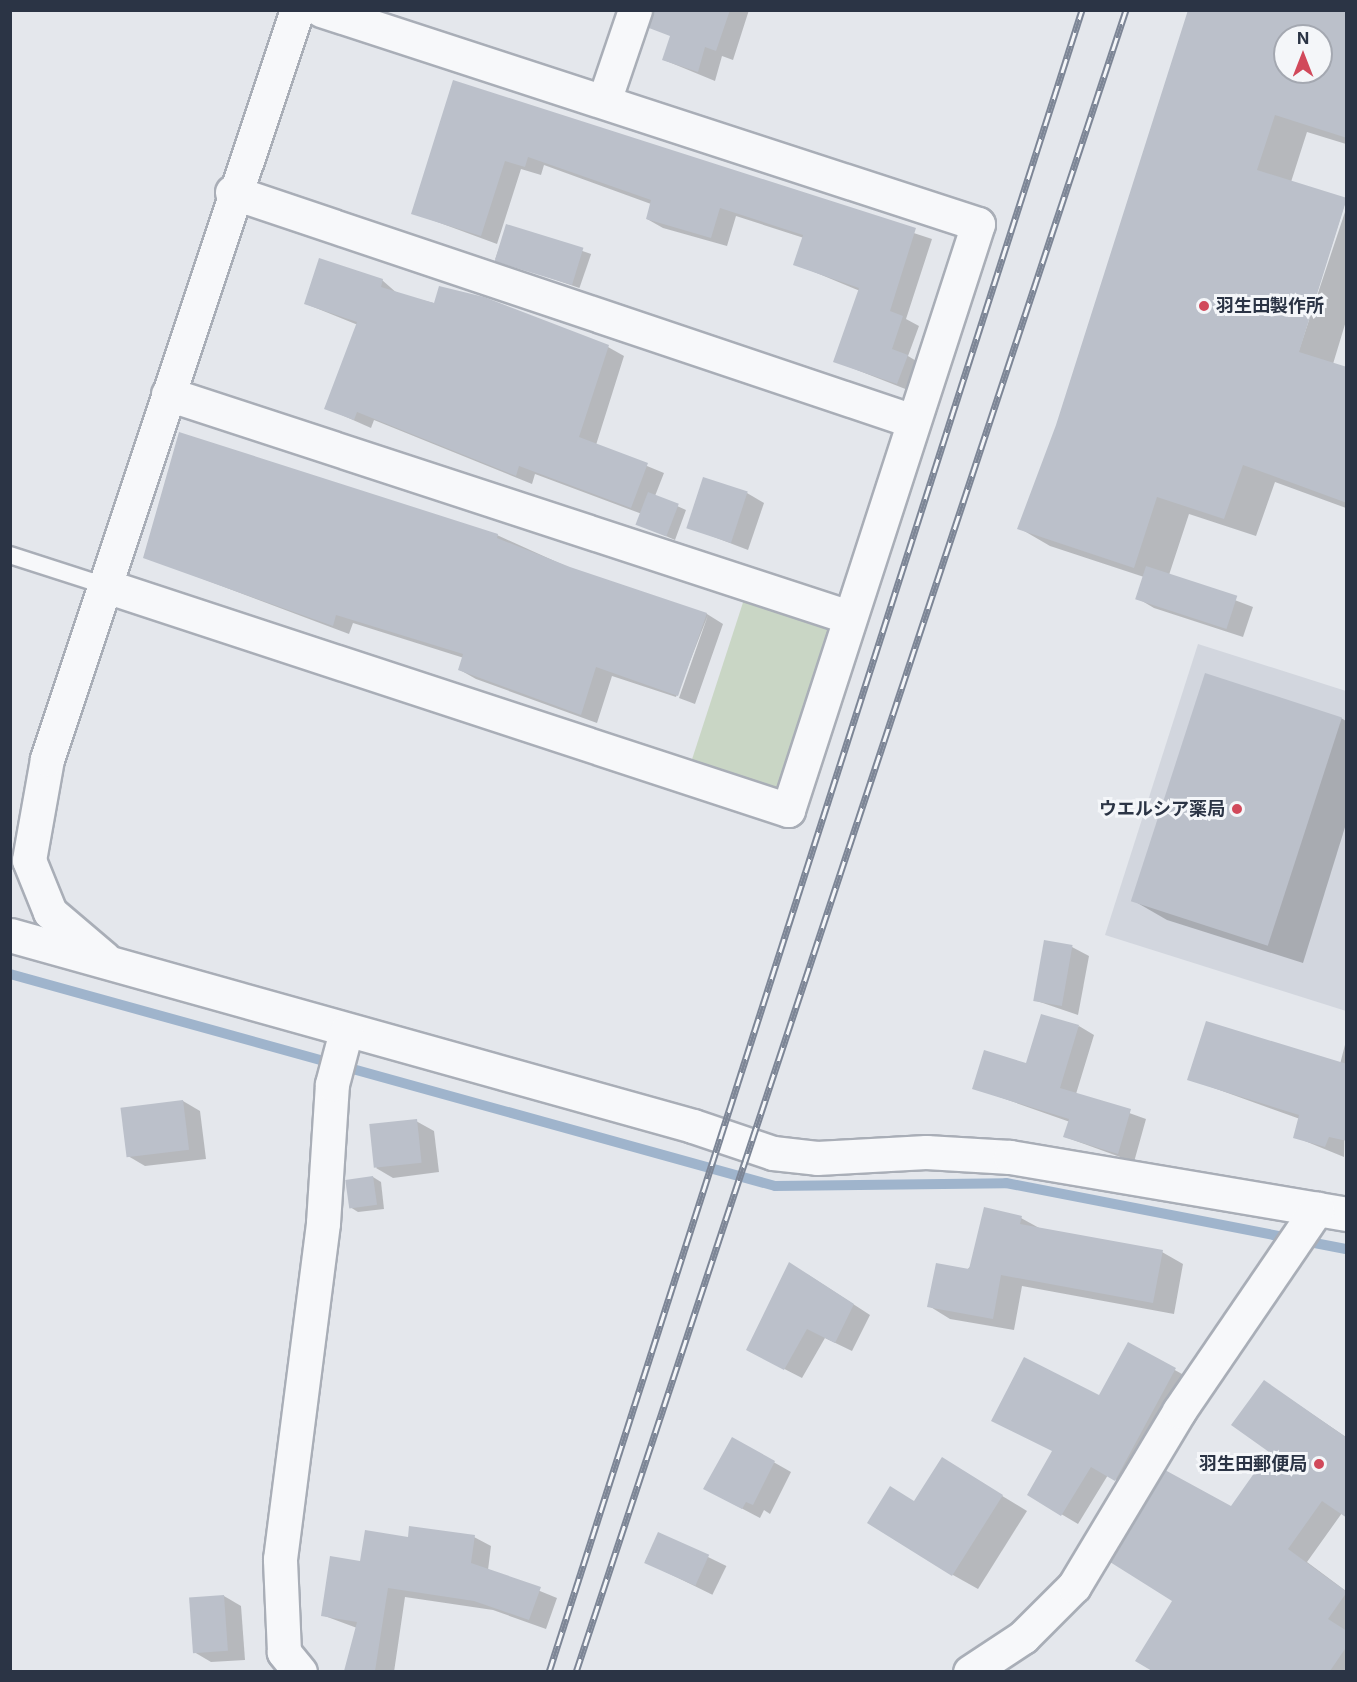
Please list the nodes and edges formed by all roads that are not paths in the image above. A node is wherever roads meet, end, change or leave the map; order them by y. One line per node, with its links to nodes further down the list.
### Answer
1 (297, 10): 5 (street)
2 (321, 10): 4 (street)
3 (636, 10): 4 (street)
4 (604, 101): 7 (street)
5 (232, 192): 6 (street); 7 (street)
6 (168, 394): 9 (street); 10 (street)
7 (913, 421): 10 (street)
8 (10, 555): 9 (lane)
9 (106, 586): 10 (street); 12 (street)
10 (849, 617)
11 (10, 935): 12 (street)
12 (115, 967): 13 (street)
13 (346, 1031): 14 (street); 15 (street)
14 (1332, 1212): 16 (street)
15 (300, 1671)
16 (970, 1671)

